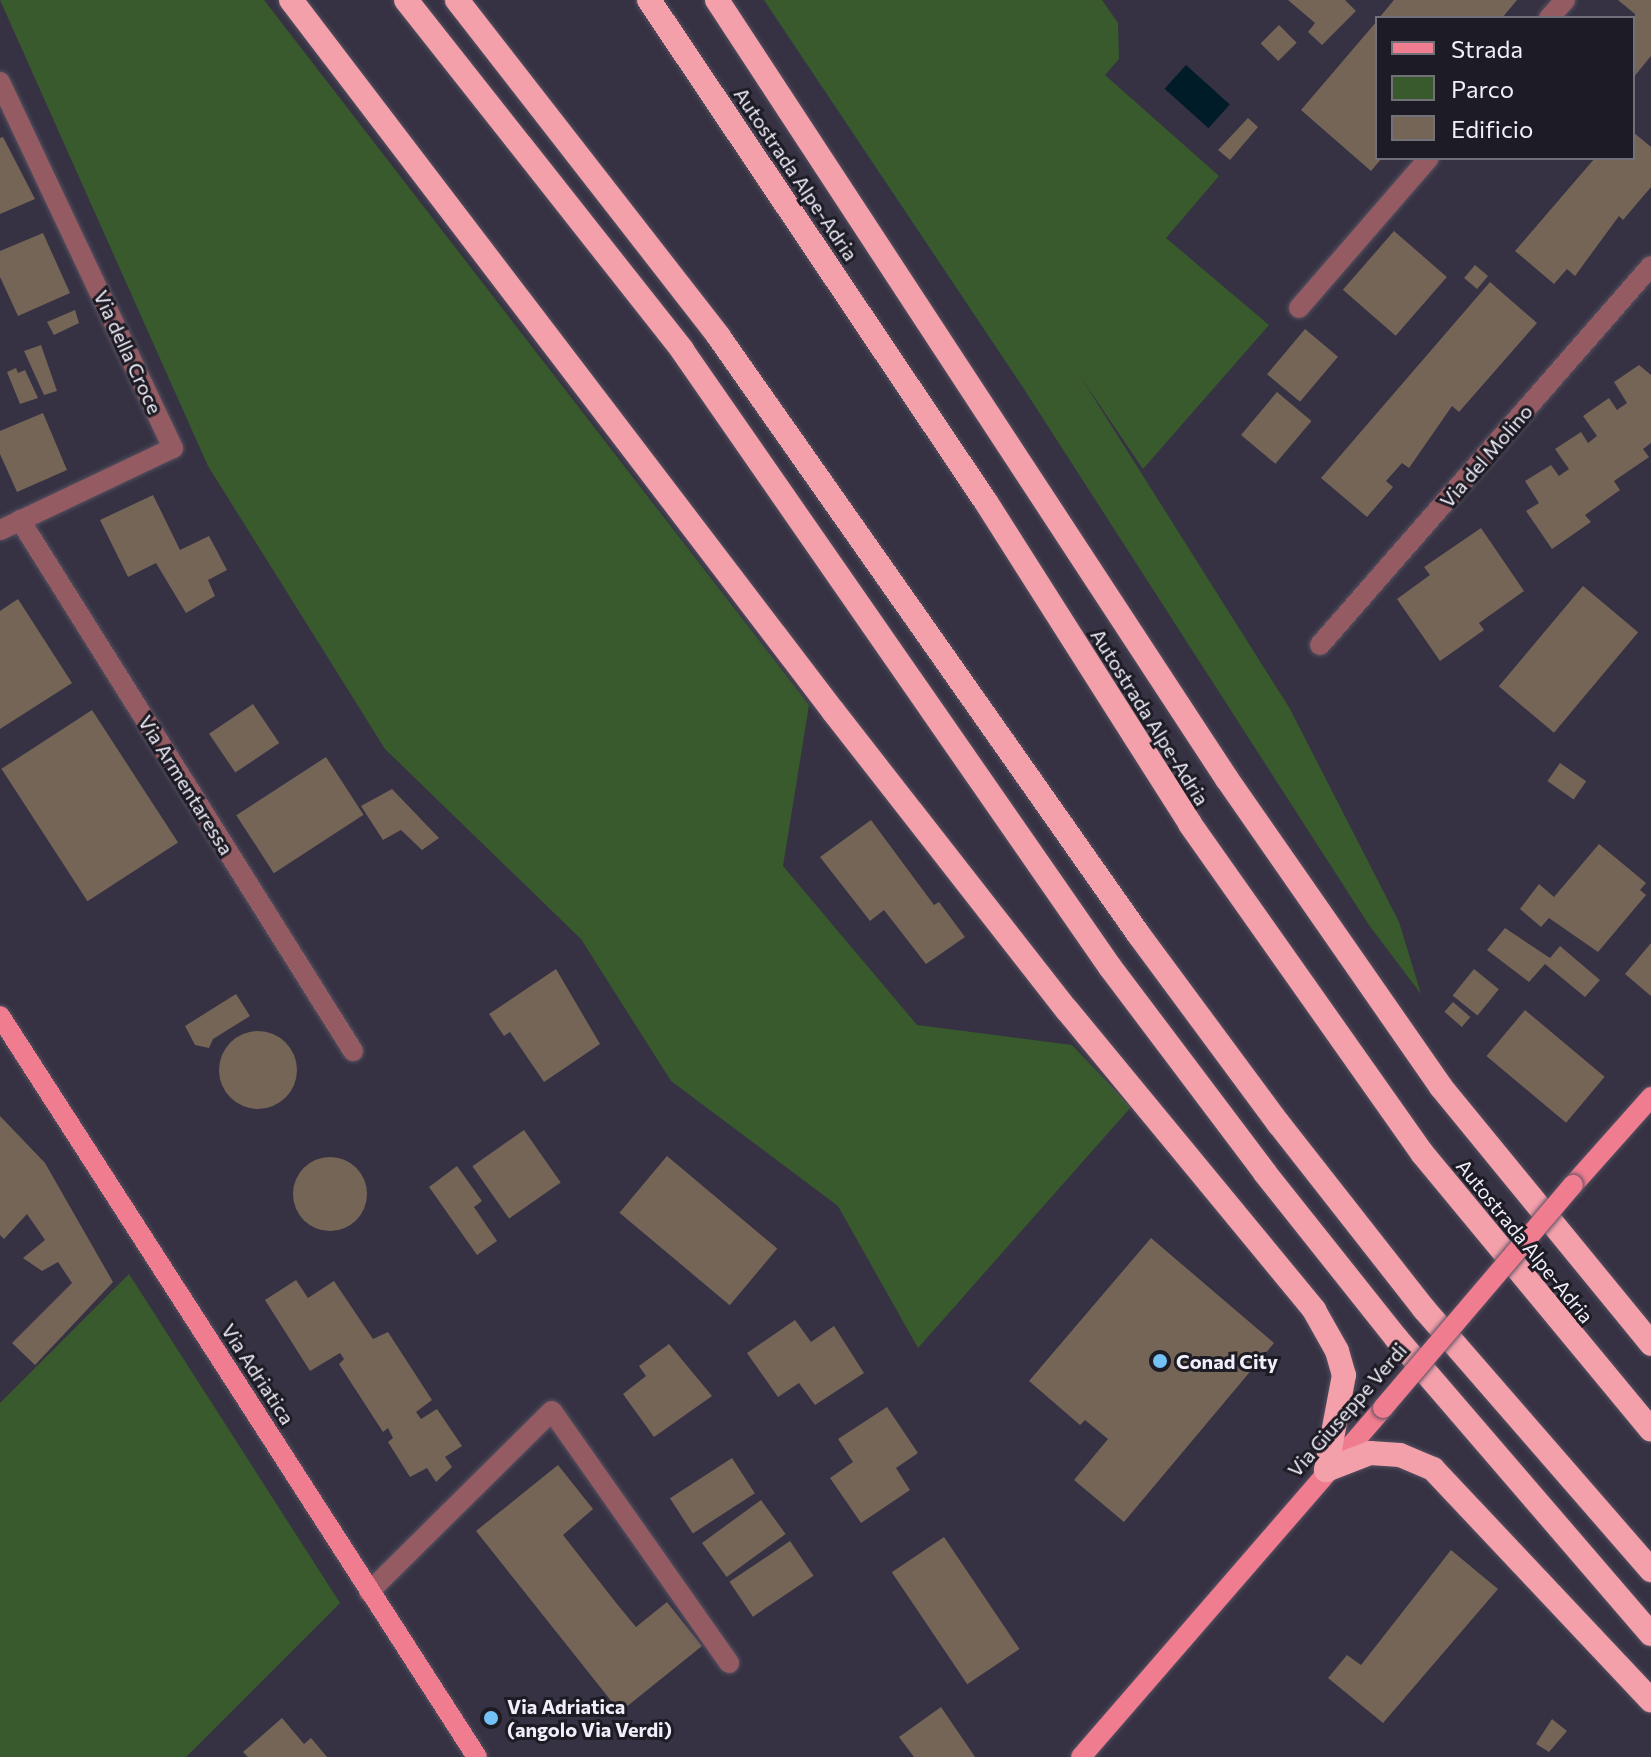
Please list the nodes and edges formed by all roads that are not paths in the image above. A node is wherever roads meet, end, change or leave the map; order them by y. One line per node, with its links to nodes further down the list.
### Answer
1 (291, 0): 20 (highway)
2 (406, 0): 23 (highway)
3 (457, 0): 21 (highway)
4 (649, 0): 19 (highway, Autostrada Alpe-Adria)
5 (717, 0): 18 (highway, Autostrada Alpe-Adria)
6 (1565, 0): 7 (street)
7 (1551, 16)
8 (0, 82): 12 (street, Via della Croce)
9 (1427, 160): 11 (street)
10 (1651, 266): 14 (street, Via del Molino)
11 (1299, 308)
12 (20, 520): 13 (street, Via della Croce); 16 (street, Via Armentaressa)
13 (0, 530)
14 (1320, 645)
15 (0, 1016): 22 (main road, Via Adriatica)
16 (353, 1051)
17 (1651, 1097): 20 (main road, Via Giuseppe Verdi, bridge)
18 (1651, 1344)
19 (1651, 1430)
20 (1326, 1470): 25 (highway); 27 (main road, Via Giuseppe Verdi)
21 (1651, 1570)
22 (369, 1592): 24 (street); 26 (main road, Via Adriatica)
23 (1651, 1634)
24 (729, 1663)
25 (1651, 1700)
26 (477, 1757)
27 (1081, 1757)

